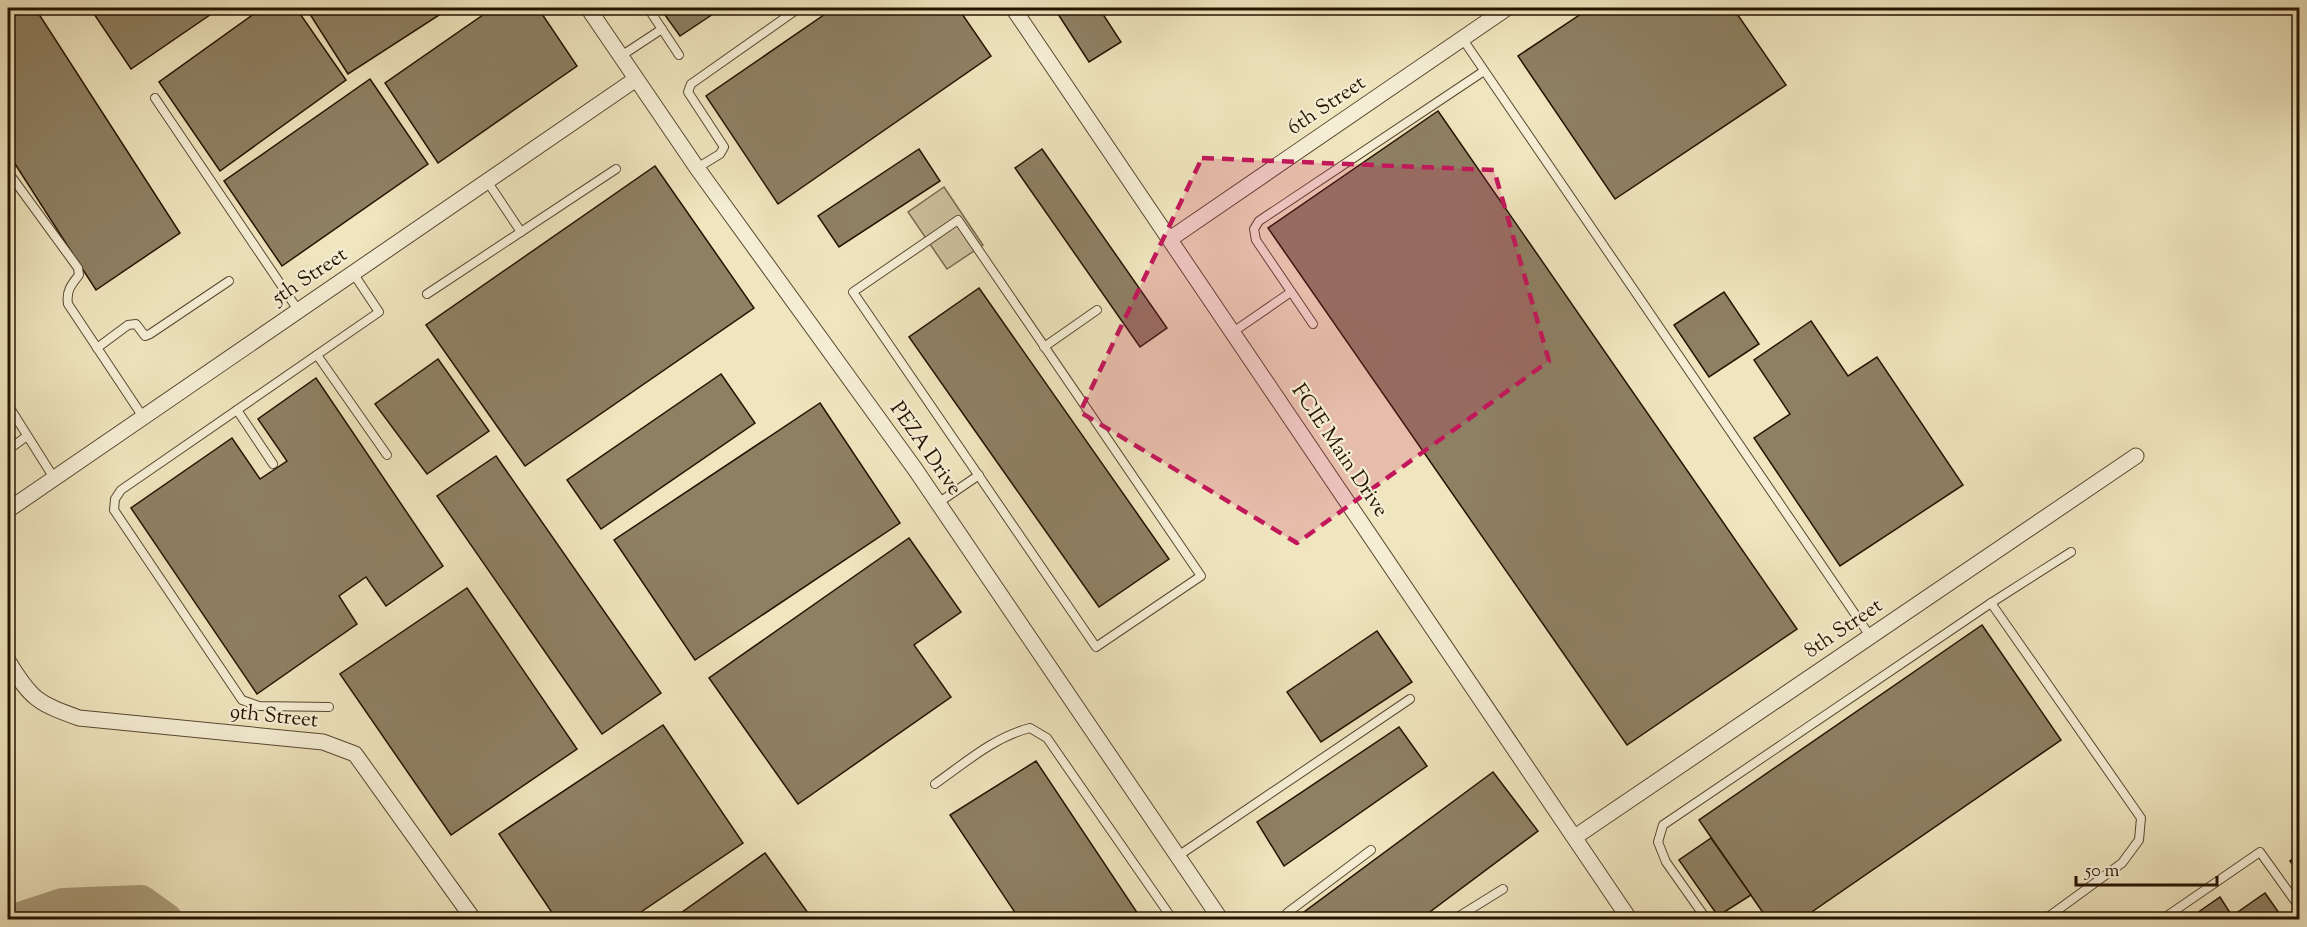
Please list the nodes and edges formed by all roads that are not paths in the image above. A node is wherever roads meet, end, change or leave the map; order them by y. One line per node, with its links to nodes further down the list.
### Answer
1 (588, 8): 9 (street, PEZA Drive)
2 (648, 8): 6 (lane)
3 (799, 8): 13 (lane)
4 (1507, 8): 7 (street, 6th Street)
5 (1017, 9): 18 (street, FCIE Main Drive)
6 (662, 29): 8 (lane); 9 (lane)
7 (1462, 38): 10 (lane); 18 (street, 6th Street)
8 (680, 55)
9 (621, 56): 11 (street, PEZA Drive)
10 (1484, 71): 21 (lane); 44 (lane)
11 (636, 79): 13 (street, PEZA Drive); 16 (street, 5th Street)
12 (155, 98): 23 (lane)
13 (697, 168): 40 (street, PEZA Drive)
14 (616, 169): 17 (lane)
15 (8, 171): 28 (lane)
16 (487, 181): 17 (lane); 19 (street, 5th Street)
17 (521, 232): 22 (lane)
18 (1170, 238): 26 (street, FCIE Main Drive)
19 (353, 273): 23 (street, 5th Street); 29 (lane)
20 (229, 280): 28 (lane)
21 (1291, 292): 25 (lane); 26 (lane)
22 (427, 294)
23 (298, 310): 32 (street, 5th Street)
24 (1097, 310): 27 (lane)
25 (1313, 324)
26 (1233, 332): 49 (street, FCIE Main Drive)
27 (1044, 347): 38 (lane); 38 (lane)
28 (97, 348): 32 (lane)
29 (317, 355): 31 (lane); 35 (lane)
30 (8, 405): 33 (lane)
31 (237, 410): 37 (lane); 47 (lane)
32 (144, 417): 39 (street, 5th Street)
33 (27, 436): 34 (lane); 39 (lane)
34 (8, 450)
35 (387, 454)
36 (2136, 456): 44 (street, 8th Street)
37 (273, 464)
38 (979, 476): 40 (lane)
39 (54, 478): 41 (street, 5th Street)
40 (938, 503): 51 (street, PEZA Drive)
41 (8, 510)
42 (2071, 552): 43 (lane)
43 (1991, 603): 60 (lane); 61 (lane)
44 (1870, 636): 49 (street, 8th Street)
45 (8, 661): 54 (street, 9th Street)
46 (1410, 699): 51 (lane)
47 (329, 707)
48 (936, 784): 55 (lane)
49 (1575, 837): 59 (street, FCIE Main Drive)
50 (1371, 850): 57 (lane)
51 (1178, 856): 56 (street, PEZA Drive)
52 (1503, 889): 58 (lane)
53 (2300, 908): 62 (lane)
54 (474, 920)
55 (1173, 920)
56 (1221, 920)
57 (1288, 920)
58 (1453, 920)
59 (1630, 920)
60 (1707, 920)
61 (2044, 920)
62 (2161, 920)

